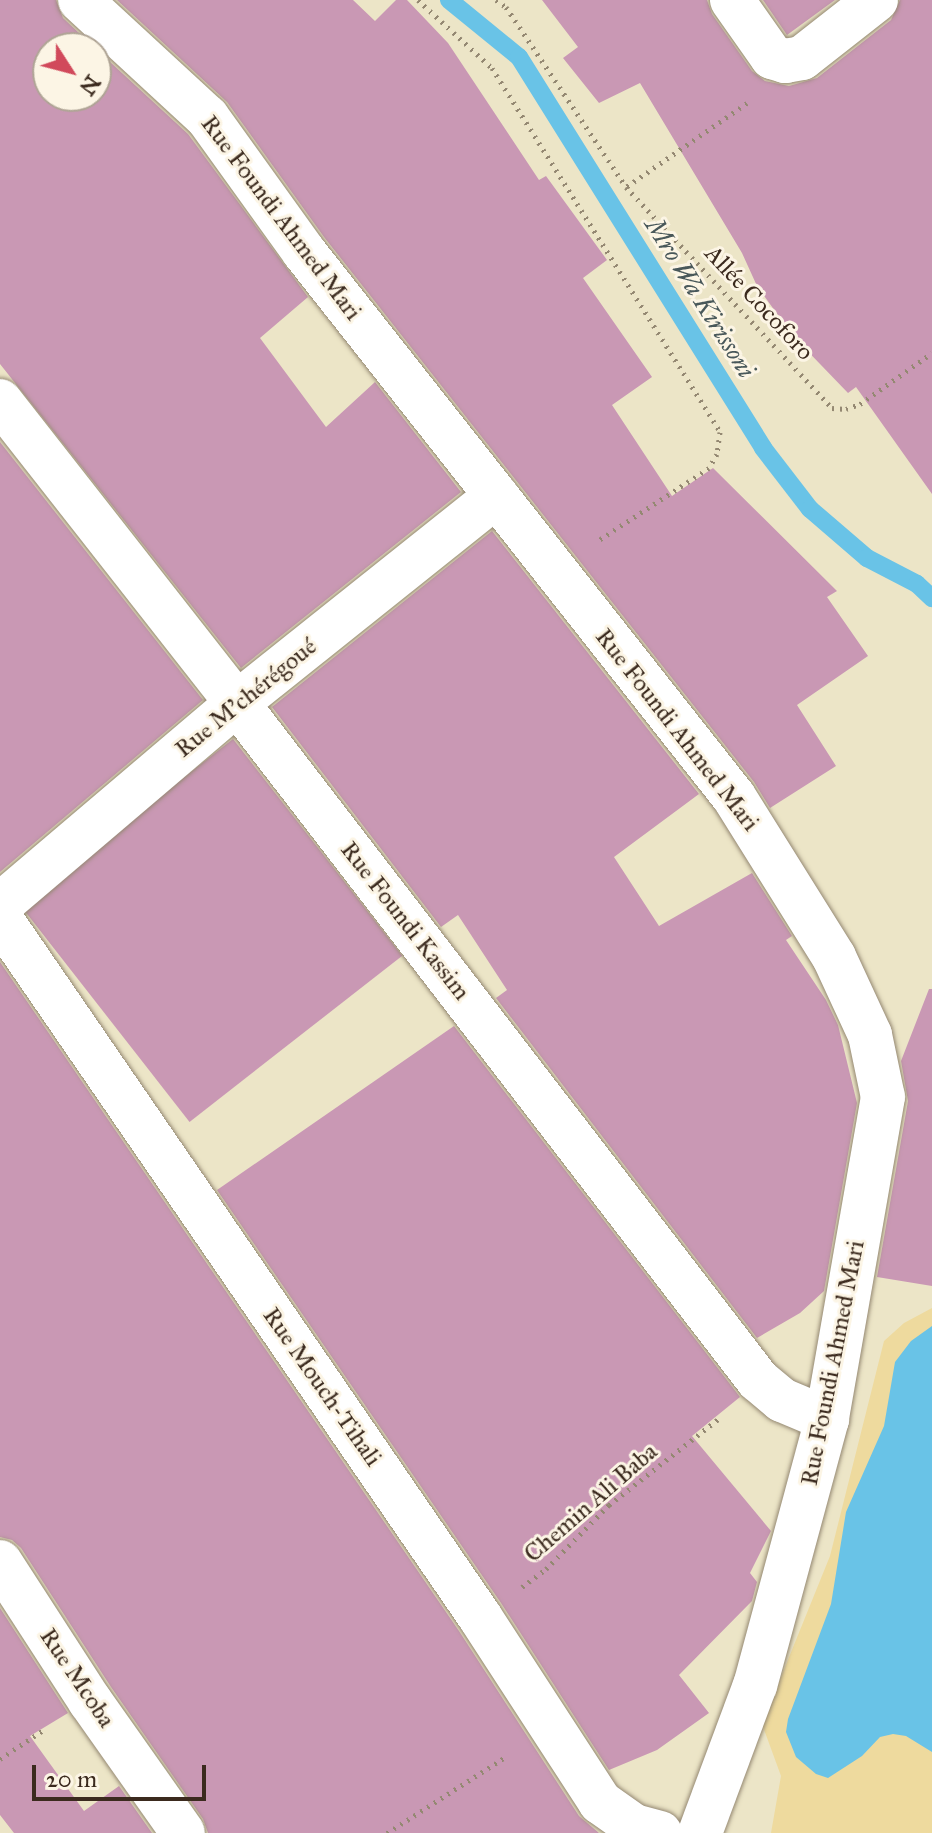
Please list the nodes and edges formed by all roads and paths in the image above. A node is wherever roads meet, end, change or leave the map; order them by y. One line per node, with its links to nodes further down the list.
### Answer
1 (80, 0): 10 (street, Rue Foundi Ahmed Mari)
2 (418, 0): 11 (path)
3 (496, 0): 7 (path)
4 (732, 0): 6 (street)
5 (876, 0): 6 (street)
6 (772, 57): 7 (path)
7 (626, 187): 8 (path, Allée Cocoforo)
8 (932, 353)
9 (0, 401): 12 (street, Rue Foundi Kassim)
10 (496, 496): 11 (street, Rue Foundi Ahmed Mari); 12 (street, Rue M'chérégoué)
11 (552, 570): 16 (street, Rue Foundi Ahmed Mari)
12 (237, 703): 13 (street, Rue M'chérégoué); 15 (street, Rue Foundi Kassim)
13 (0, 905)
14 (0, 918): 18 (street, Rue Mouch-Tihali)
15 (758, 1380): 16 (street, Rue Foundi Kassim); 18 (path, Chemin Ali Baba)
16 (827, 1419): 23 (street, Rue Foundi Ahmed Mari)
17 (0, 1562): 20 (street, Rue Mcoba)
18 (480, 1617): 19 (street, Rue Mouch-Tihali)
19 (552, 1727): 21 (path); 22 (street, Rue Mouch-Tihali)
20 (183, 1833)
21 (387, 1833)
22 (660, 1833)
23 (700, 1833)

